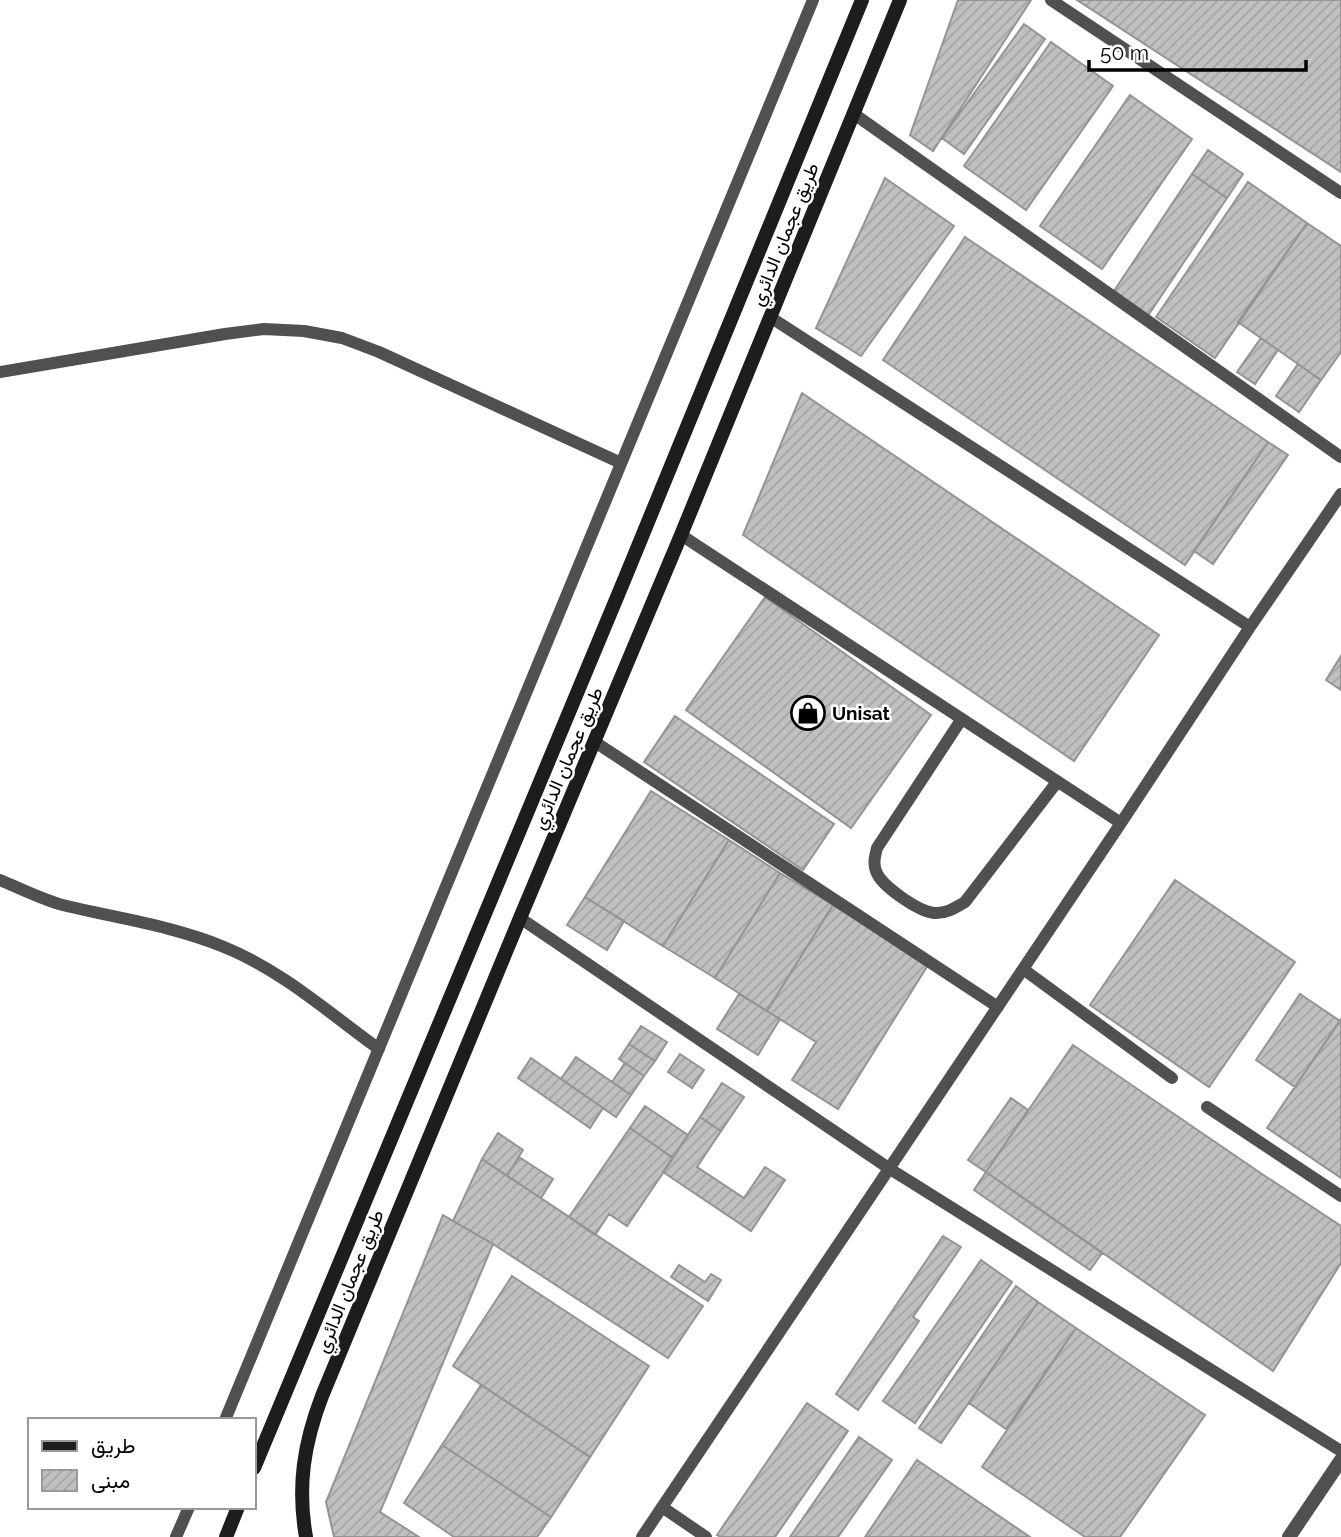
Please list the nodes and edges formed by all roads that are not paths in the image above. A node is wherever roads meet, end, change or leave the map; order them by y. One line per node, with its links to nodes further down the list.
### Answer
1 (813, 0): 10 (lane)
2 (862, 0): 30 (main road, طريق عجمان الدائري)
3 (900, 0): 5 (main road, طريق عجمان الدائري)
4 (1051, 0): 6 (lane)
5 (854, 114): 7 (main road, طريق عجمان الدائري); 9 (lane)
6 (1341, 193)
7 (770, 317): 12 (main road, طريق عجمان الدائري); 13 (lane)
8 (0, 372): 10 (lane)
9 (1341, 457)
10 (621, 463): 22 (lane)
11 (1341, 494): 13 (lane)
12 (681, 535): 14 (lane); 15 (main road, طريق عجمان الدائري)
13 (1250, 627): 17 (lane)
14 (961, 720): 16 (lane); 16 (lane)
15 (595, 742): 19 (main road, طريق عجمان الدائري); 21 (lane)
16 (1057, 782): 17 (lane)
17 (1121, 823): 20 (lane)
18 (0, 880): 22 (lane)
19 (520, 918): 25 (lane); 36 (main road, طريق عجمان الدائري)
20 (1023, 969): 21 (lane); 23 (lane)
21 (998, 1007): 25 (lane)
22 (379, 1049): 27 (lane)
23 (1172, 1078)
24 (1207, 1107): 26 (lane)
25 (890, 1169): 28 (lane); 31 (lane)
26 (1341, 1196)
27 (226, 1418)
28 (1341, 1451)
29 (1341, 1460): 39 (street)
30 (256, 1463)
31 (662, 1507): 37 (lane); 38 (lane)
32 (188, 1509): 34 (lane)
33 (236, 1509): 35 (main road)
34 (176, 1537)
35 (226, 1537)
36 (306, 1537)
37 (642, 1537)
38 (706, 1537)
39 (1289, 1537)

